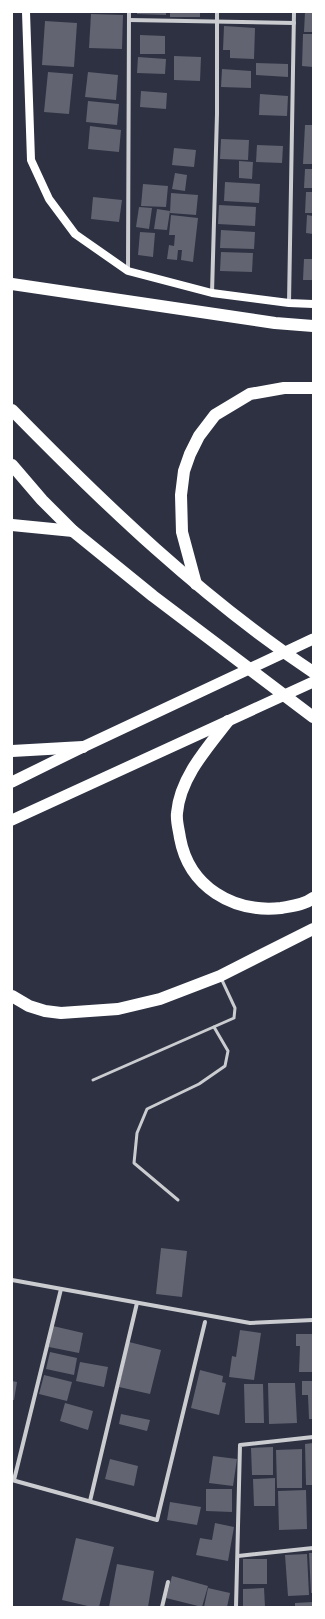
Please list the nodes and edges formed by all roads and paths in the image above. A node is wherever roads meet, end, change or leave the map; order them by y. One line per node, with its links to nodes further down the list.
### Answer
1 (26, 12): 8 (main road)
2 (129, 12): 5 (street)
3 (217, 12): 6 (street)
4 (294, 12): 7 (street)
5 (129, 20): 6 (street); 8 (street)
6 (217, 22): 7 (street); 10 (street)
7 (294, 23): 11 (street)
8 (128, 271): 10 (main road)
9 (12, 284): 13 (highway)
10 (212, 292): 11 (main road)
11 (289, 303): 12 (main road)
12 (313, 304)
13 (313, 326)
14 (313, 388): 19 (highway)
15 (12, 410): 19 (highway)
16 (12, 465): 18 (highway)
17 (12, 525): 18 (highway)
18 (73, 531): 23 (highway)
19 (196, 584): 21 (highway)
20 (313, 639): 25 (highway)
21 (313, 672)
22 (313, 682): 24 (highway)
23 (313, 717)
24 (228, 721): 28 (highway); 29 (highway)
25 (83, 747): 26 (highway); 27 (highway)
26 (12, 751)
27 (12, 782)
28 (12, 820)
29 (313, 898)
30 (313, 929): 31 (highway)
31 (220, 976): 32 (highway); 33 (lane)
32 (12, 996)
33 (214, 1027): 34 (lane); 35 (lane)
34 (92, 1080)
35 (178, 1200)
36 (12, 1280): 37 (street)
37 (61, 1289): 38 (street); 42 (street)
38 (137, 1303): 39 (street); 43 (street)
39 (313, 1320)
40 (205, 1322): 43 (street)
41 (313, 1438): 45 (street)
42 (13, 1480): 43 (street)
43 (90, 1501)
44 (313, 1548): 45 (street)
45 (238, 1556): 48 (street)
46 (168, 1582): 47 (street)
47 (162, 1607)
48 (236, 1607)

